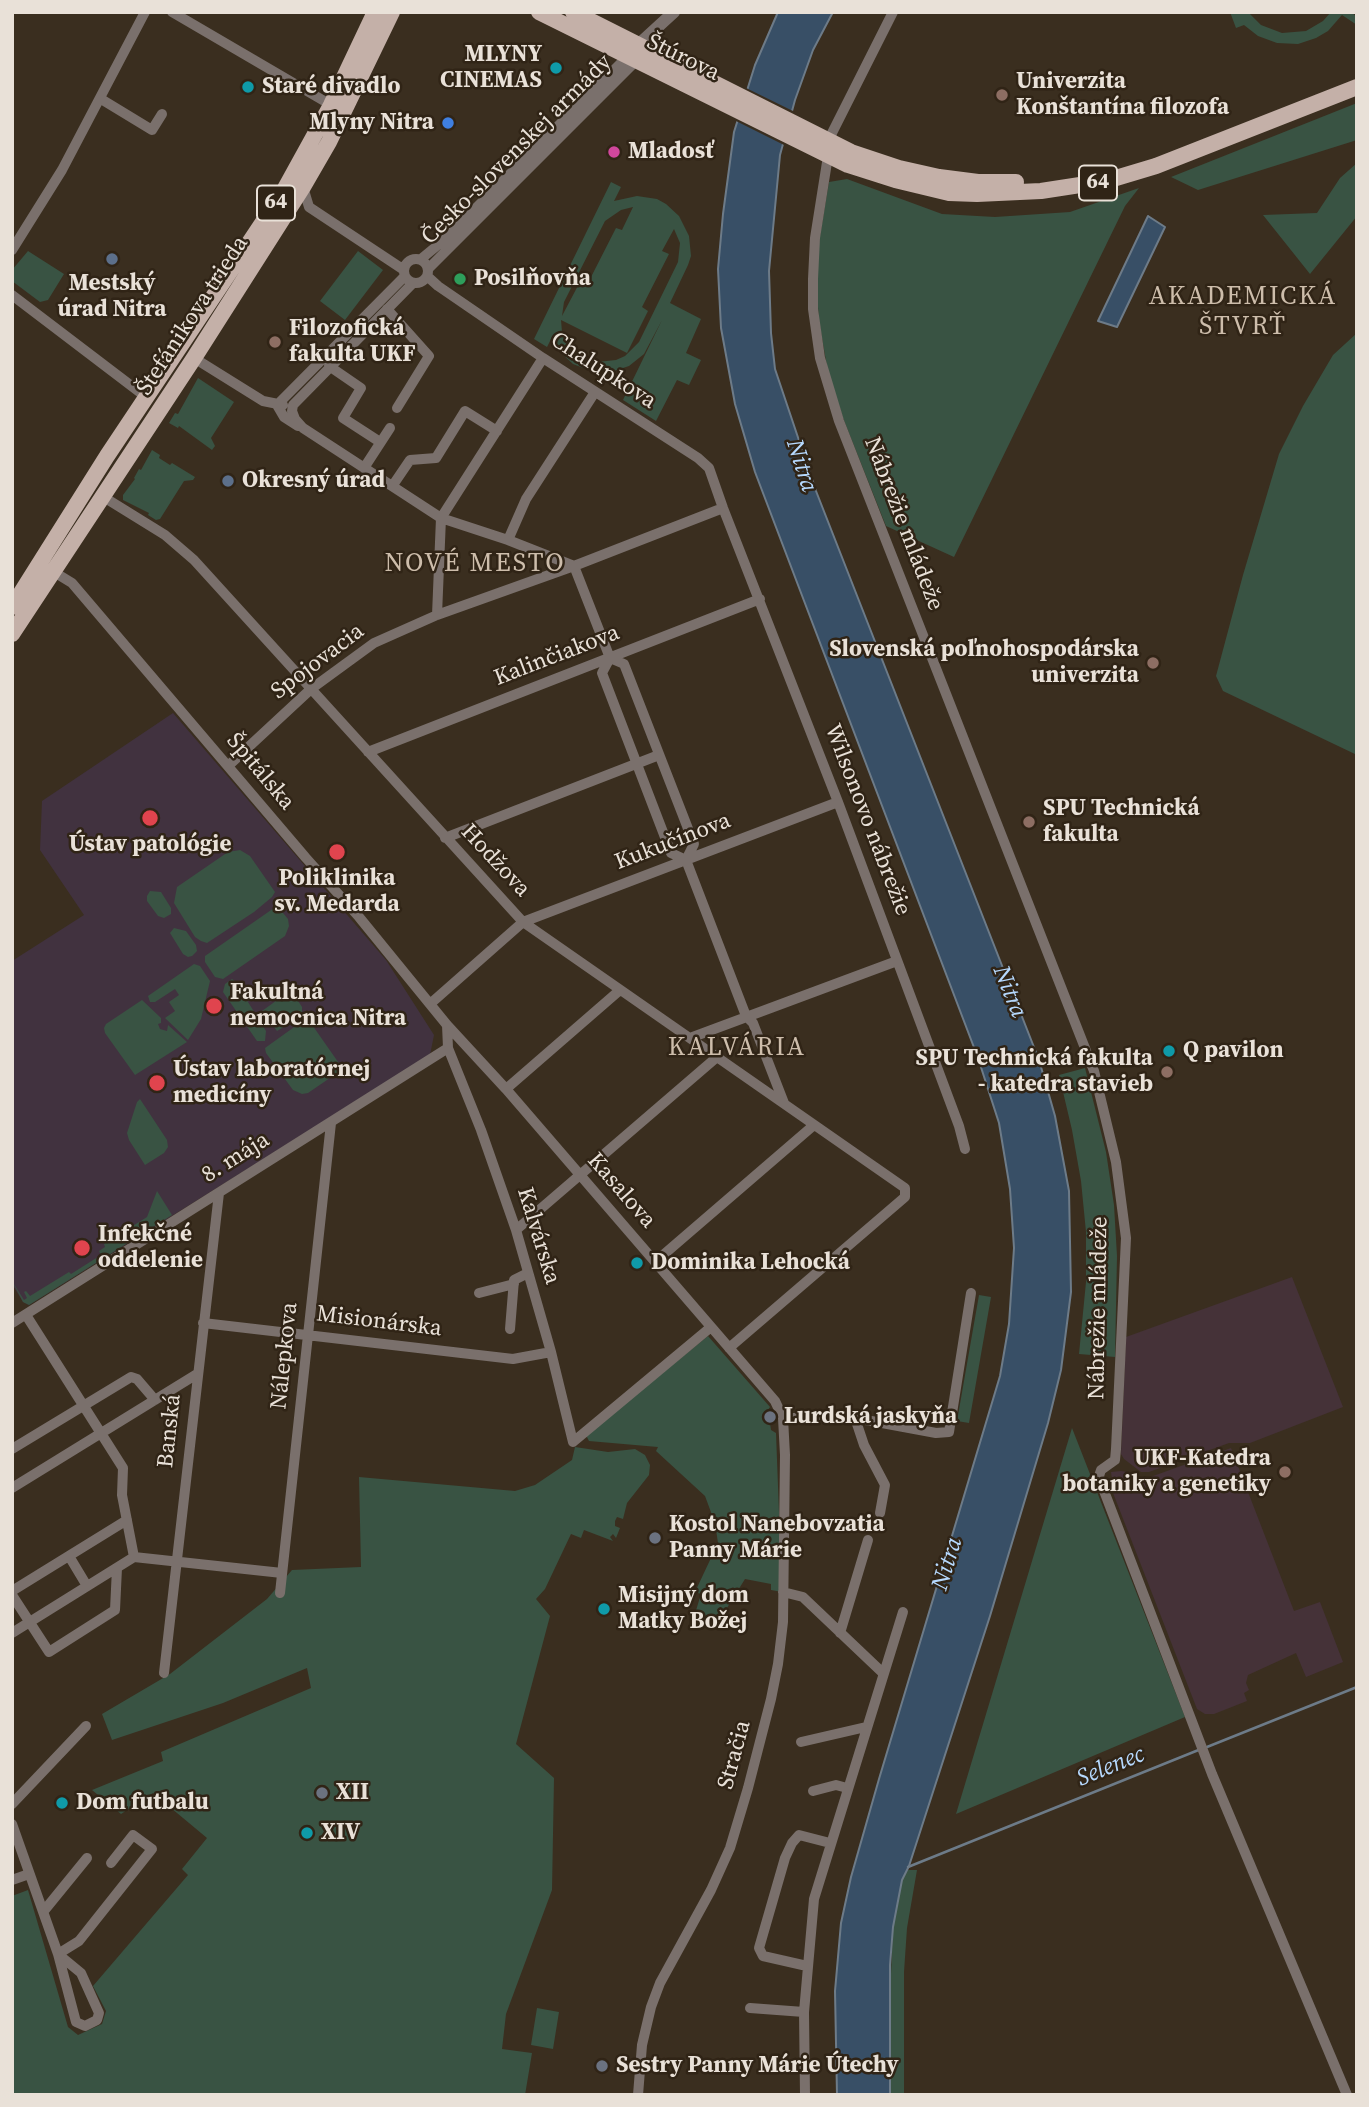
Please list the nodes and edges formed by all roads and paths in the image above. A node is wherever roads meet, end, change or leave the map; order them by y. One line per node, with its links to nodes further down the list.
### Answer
1 (145, 12): 14 (street)
2 (172, 12): 15 (street)
3 (375, 12): 15 (main road, Štefánikova trieda / 64)
4 (392, 12): 15 (main road, Štefánikova trieda / 64)
5 (539, 12): 9 (main road, Štúrova / 64)
6 (573, 12): 10 (main road, Štúrova / 64)
7 (676, 12): 10 (street)
8 (893, 12): 17 (street, Nábrežie mládeže)
9 (610, 47): 10 (main road, Štúrova / 64); 11 (street)
10 (637, 52): 11 (street, Česko-slovenskej armády); 17 (main road, Štúrova / 64); 22 (street, Česko-slovenskej armády)
11 (612, 72): 22 (street, Česko-slovenskej armády)
12 (1357, 75): 17 (main road, 64)
13 (1357, 87): 17 (main road, 64)
14 (102, 99): 16 (street); 21 (street)
15 (337, 108): 18 (main road, Štefánikova trieda / 64); 25 (main road, Štefánikova trieda / 64)
16 (162, 114)
17 (829, 149): 135 (street, Nábrežie mládeže)
18 (303, 187): 19 (street); 20 (main road, Štefánikova trieda / 64)
19 (309, 207): 20 (street); 22 (street, Chalupkova)
20 (287, 213): 26 (main road, Štefánikova trieda / 64)
21 (12, 250)
22 (416, 272): 24 (street, Česko-slovenskej armády); 27 (street, Chalupkova); 31 (street, Česko-slovenskej armády)
23 (12, 295): 30 (street)
24 (387, 309): 28 (street, Česko-slovenskej armády); 34 (street)
25 (179, 348): 26 (main road); 30 (main road, Štefánikova trieda / 64)
26 (194, 358): 31 (street); 33 (main road, Štefánikova trieda / 64)
27 (543, 358): 29 (street, Chalupkova); 37 (street)
28 (329, 366): 32 (street, Česko-slovenskej armády); 38 (street)
29 (596, 392): 42 (street, Chalupkova); 44 (street)
30 (146, 397): 33 (main road); 46 (main road, Štefánikova trieda / 64)
31 (277, 405): 32 (street); 35 (street)
32 (293, 405): 35 (street)
33 (160, 408): 41 (main road, Štefánikova trieda / 64)
34 (397, 408)
35 (303, 428): 39 (street)
36 (390, 428): 38 (street)
37 (497, 431): 40 (street); 43 (street)
38 (380, 442): 39 (street)
39 (364, 468): 40 (street)
40 (393, 485): 43 (street)
41 (102, 496): 46 (main road, Štefánikova trieda / 64); 52 (street, Hodžova)
42 (723, 508): 45 (street, Spojovacia); 47 (street, Wilsonovo nábrežie)
43 (441, 518): 44 (street); 49 (street)
44 (508, 540): 45 (street)
45 (574, 566): 49 (street, Spojovacia); 51 (street)
46 (48, 567): 48 (main road, Štefánikova trieda / 64); 50 (main road, Štefánikova trieda / 64); 56 (street, Špitálska)
47 (760, 599): 51 (street, Kalinčiakova); 57 (street, Wilsonovo nábrežie)
48 (12, 607)
49 (437, 615): 52 (street, Spojovacia)
50 (12, 634)
51 (610, 658): 53 (street, Kalinčiakova); 54 (street); 55 (street)
52 (311, 689): 53 (street, Hodžova); 56 (street, Spojovacia)
53 (368, 752): 58 (street, Hodžova)
54 (659, 755): 55 (street); 59 (street)
55 (637, 764): 58 (street); 59 (street)
56 (228, 766): 63 (street, Špitálska)
57 (838, 802): 59 (street, Kukučínova); 61 (street, Wilsonovo nábrežie)
58 (445, 838): 60 (street, Hodžova)
59 (686, 860): 60 (street, Kukučínova); 64 (street)
60 (523, 922): 62 (street, Hodžova); 63 (street)
61 (897, 961): 64 (street); 73 (street, Wilsonovo nábrežie)
62 (620, 990): 66 (street, Hodžova); 69 (street)
63 (430, 1003): 65 (street, Kasalova)
64 (746, 1016): 66 (street); 70 (street)
65 (447, 1025): 67 (street); 69 (street, Kasalova)
66 (690, 1038): 68 (street, Hodžova)
67 (448, 1048): 71 (street, 8. mája); 76 (street, Kalvárska)
68 (717, 1057): 70 (street, Hodžova); 74 (street)
69 (506, 1089): 74 (street, Kasalova)
70 (783, 1103): 72 (street, Hodžova)
71 (331, 1123): 75 (street, 8. mája); 87 (street, Nálepkova)
72 (814, 1125): 77 (street); 88 (street, Hodžova)
73 (965, 1149)
74 (580, 1176): 76 (street); 77 (street, Kasalova)
75 (219, 1194): 82 (street, 8. mája); 84 (street, Banská)
76 (516, 1230): 78 (street, Kalvárska)
77 (654, 1262): 85 (street, Kasalova)
78 (528, 1273): 79 (street); 89 (street, Kalvárska)
79 (514, 1284): 80 (street); 86 (street)
80 (480, 1293)
81 (971, 1293): 94 (street)
82 (26, 1315): 83 (street, 8. mája); 92 (street)
83 (12, 1323)
84 (202, 1323): 87 (street, Misionárska); 90 (street, Banská)
85 (711, 1327): 88 (street, Kasalova); 89 (street, Kalvárska)
86 (510, 1329)
87 (308, 1335): 89 (street, Misionárska); 105 (street, Nálepkova)
88 (729, 1348): 93 (street, Kasalova)
89 (551, 1352)
90 (197, 1374): 91 (street); 103 (street, Banská)
91 (155, 1400): 92 (street); 95 (street)
92 (83, 1406): 95 (street); 96 (street)
93 (780, 1413): 94 (street); 107 (street, Stračia)
94 (855, 1418): 98 (street)
95 (100, 1433): 97 (street); 99 (street)
96 (12, 1449)
97 (12, 1488)
98 (880, 1513)
99 (127, 1520): 101 (street); 102 (street)
100 (868, 1540): 113 (street)
101 (69, 1556): 106 (street); 108 (street)
102 (134, 1556): 103 (street); 104 (street)
103 (178, 1561): 105 (street); 115 (street, Banská)
104 (117, 1568): 106 (street); 111 (street)
105 (282, 1573): 109 (street, Nálepkova)
106 (88, 1586): 111 (street)
107 (783, 1592): 113 (street); 133 (street, Stračia)
108 (12, 1593): 111 (street)
109 (281, 1593)
110 (903, 1612): 114 (street)
111 (29, 1622): 112 (street)
112 (12, 1633)
113 (840, 1633): 114 (street)
114 (883, 1673): 117 (street)
115 (164, 1674)
116 (86, 1726): 121 (street)
117 (866, 1727): 118 (street); 119 (street)
118 (801, 1742)
119 (847, 1788): 120 (street); 123 (street)
120 (813, 1791)
121 (12, 1804)
122 (12, 1824): 126 (street)
123 (830, 1843): 130 (street); 130 (street)
124 (88, 1858): 128 (street)
125 (111, 1864): 129 (street)
126 (29, 1874): 127 (street); 128 (street)
127 (12, 1880)
128 (43, 1912): 129 (street)
129 (58, 1954): 129 (street)
130 (807, 1966): 132 (street)
131 (750, 2008): 132 (street)
132 (804, 2012): 134 (street)
133 (638, 2095)
134 (805, 2095)
135 (1347, 2095)

